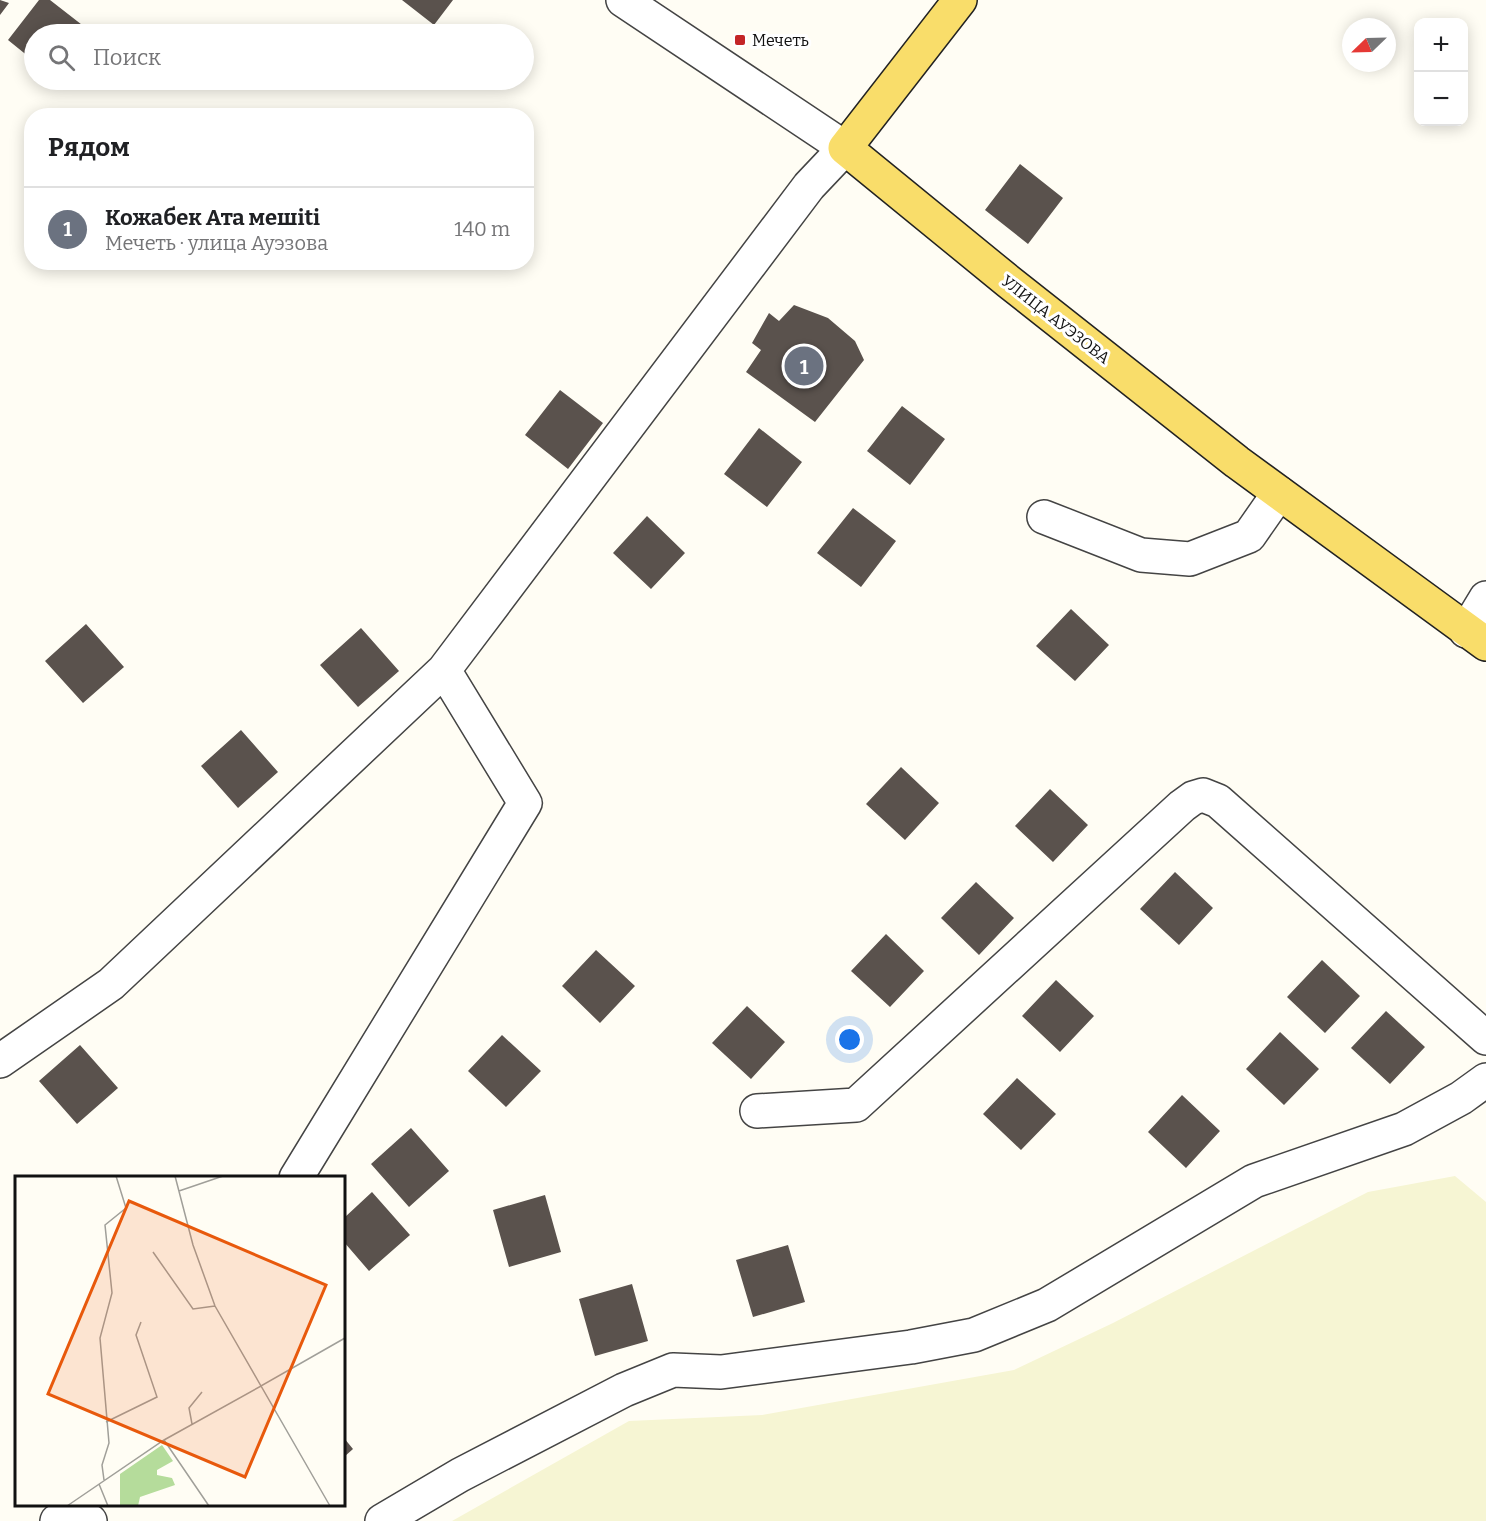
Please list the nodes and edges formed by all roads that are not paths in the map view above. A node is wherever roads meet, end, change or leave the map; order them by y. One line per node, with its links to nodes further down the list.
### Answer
1 (623, 0): 3 (street, УЛИЦА АУЭЗОВА)
2 (960, 0): 3 (main road)
3 (845, 148): 4 (main road, УЛИЦА АУЭЗОВА); 8 (street)
4 (1280, 493): 5 (street); 7 (main road, УЛИЦА АУЭЗОВА)
5 (1044, 518)
6 (1486, 598): 7 (street)
7 (1476, 637)
8 (444, 670): 10 (street); 13 (street)
9 (1486, 1038): 12 (street)
10 (0, 1061)
11 (1486, 1080): 16 (street)
12 (757, 1111)
13 (297, 1176)
14 (57, 1521): 15 (street)
15 (90, 1521)
16 (382, 1521)

